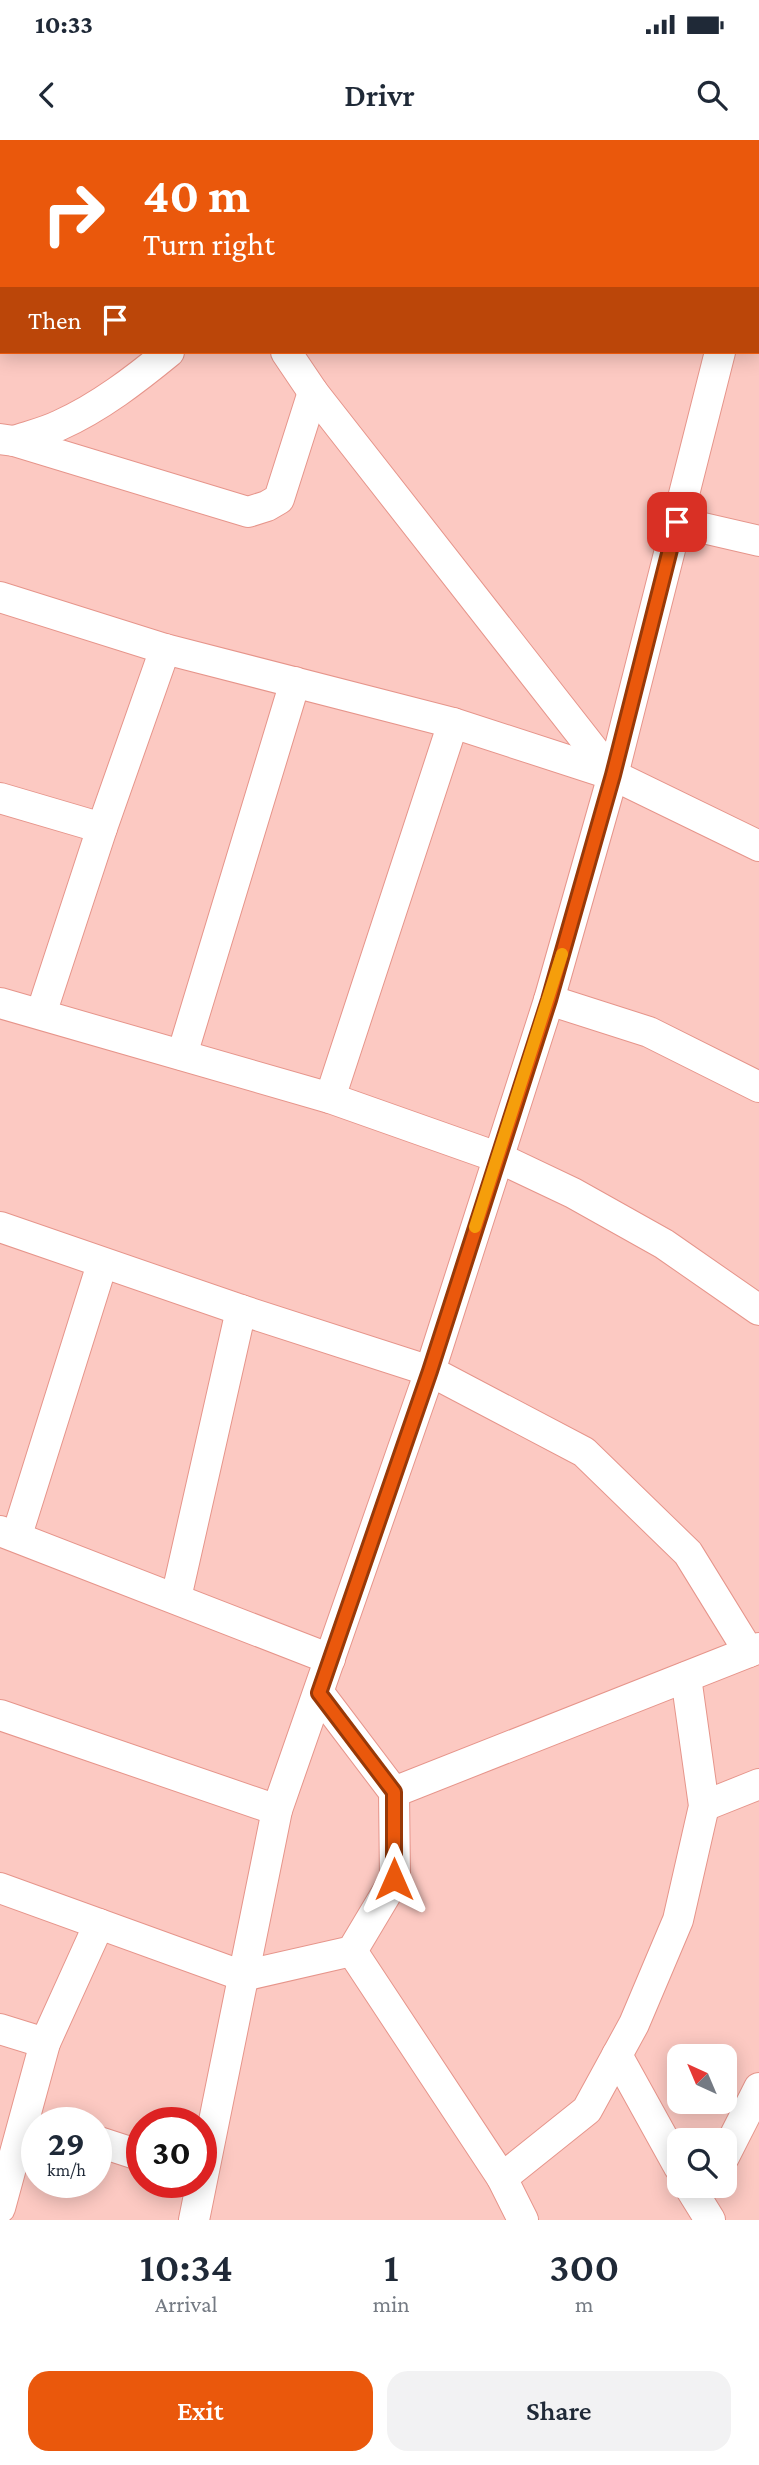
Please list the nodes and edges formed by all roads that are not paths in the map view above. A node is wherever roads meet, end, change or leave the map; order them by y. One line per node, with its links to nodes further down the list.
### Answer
1 (167, 354): 5 (street)
2 (287, 354): 4 (street)
3 (719, 354): 6 (street)
4 (313, 392): 5 (street); 12 (street)
5 (7, 440)
6 (677, 522): 7 (street); 12 (street)
7 (759, 541)
8 (0, 597): 9 (street)
9 (165, 649): 10 (street); 14 (street)
10 (295, 682): 11 (street); 19 (street)
11 (453, 723): 12 (street); 21 (street)
12 (613, 775): 15 (street); 16 (street)
13 (0, 797): 14 (street)
14 (102, 828): 18 (street)
15 (759, 846)
16 (549, 1000): 20 (street); 22 (street)
17 (0, 1003): 18 (street)
18 (41, 1014): 19 (street)
19 (182, 1055): 21 (street)
20 (759, 1087)
21 (330, 1098): 22 (street)
22 (498, 1157): 26 (street); 27 (street)
23 (0, 1227): 24 (street)
24 (102, 1264): 25 (street); 28 (street)
25 (240, 1310): 27 (street); 29 (street)
26 (759, 1310)
27 (430, 1371): 30 (street); 31 (street)
28 (8, 1533): 29 (street)
29 (176, 1598): 31 (street)
30 (754, 1650): 32 (street)
31 (331, 1658): 33 (street)
32 (686, 1677): 36 (street); 37 (street)
33 (319, 1693): 36 (street); 38 (street)
34 (0, 1715): 38 (street)
35 (759, 1784): 37 (street)
36 (394, 1792): 41 (street)
37 (704, 1806): 45 (street)
38 (277, 1810): 42 (street)
39 (0, 1888): 40 (street)
40 (99, 1924): 42 (street); 44 (street)
41 (352, 1951): 42 (street); 52 (street)
42 (243, 1976): 48 (street)
43 (0, 2029): 44 (street)
44 (45, 2043): 47 (street)
45 (617, 2055): 50 (street); 52 (street)
46 (759, 2088): 49 (street)
47 (34, 2107)
48 (216, 2107)
49 (737, 2131)
50 (667, 2145)
51 (21, 2149): 54 (street)
52 (502, 2178): 56 (street)
53 (198, 2198): 55 (street)
54 (1, 2201)
55 (194, 2220)
56 (523, 2220)

